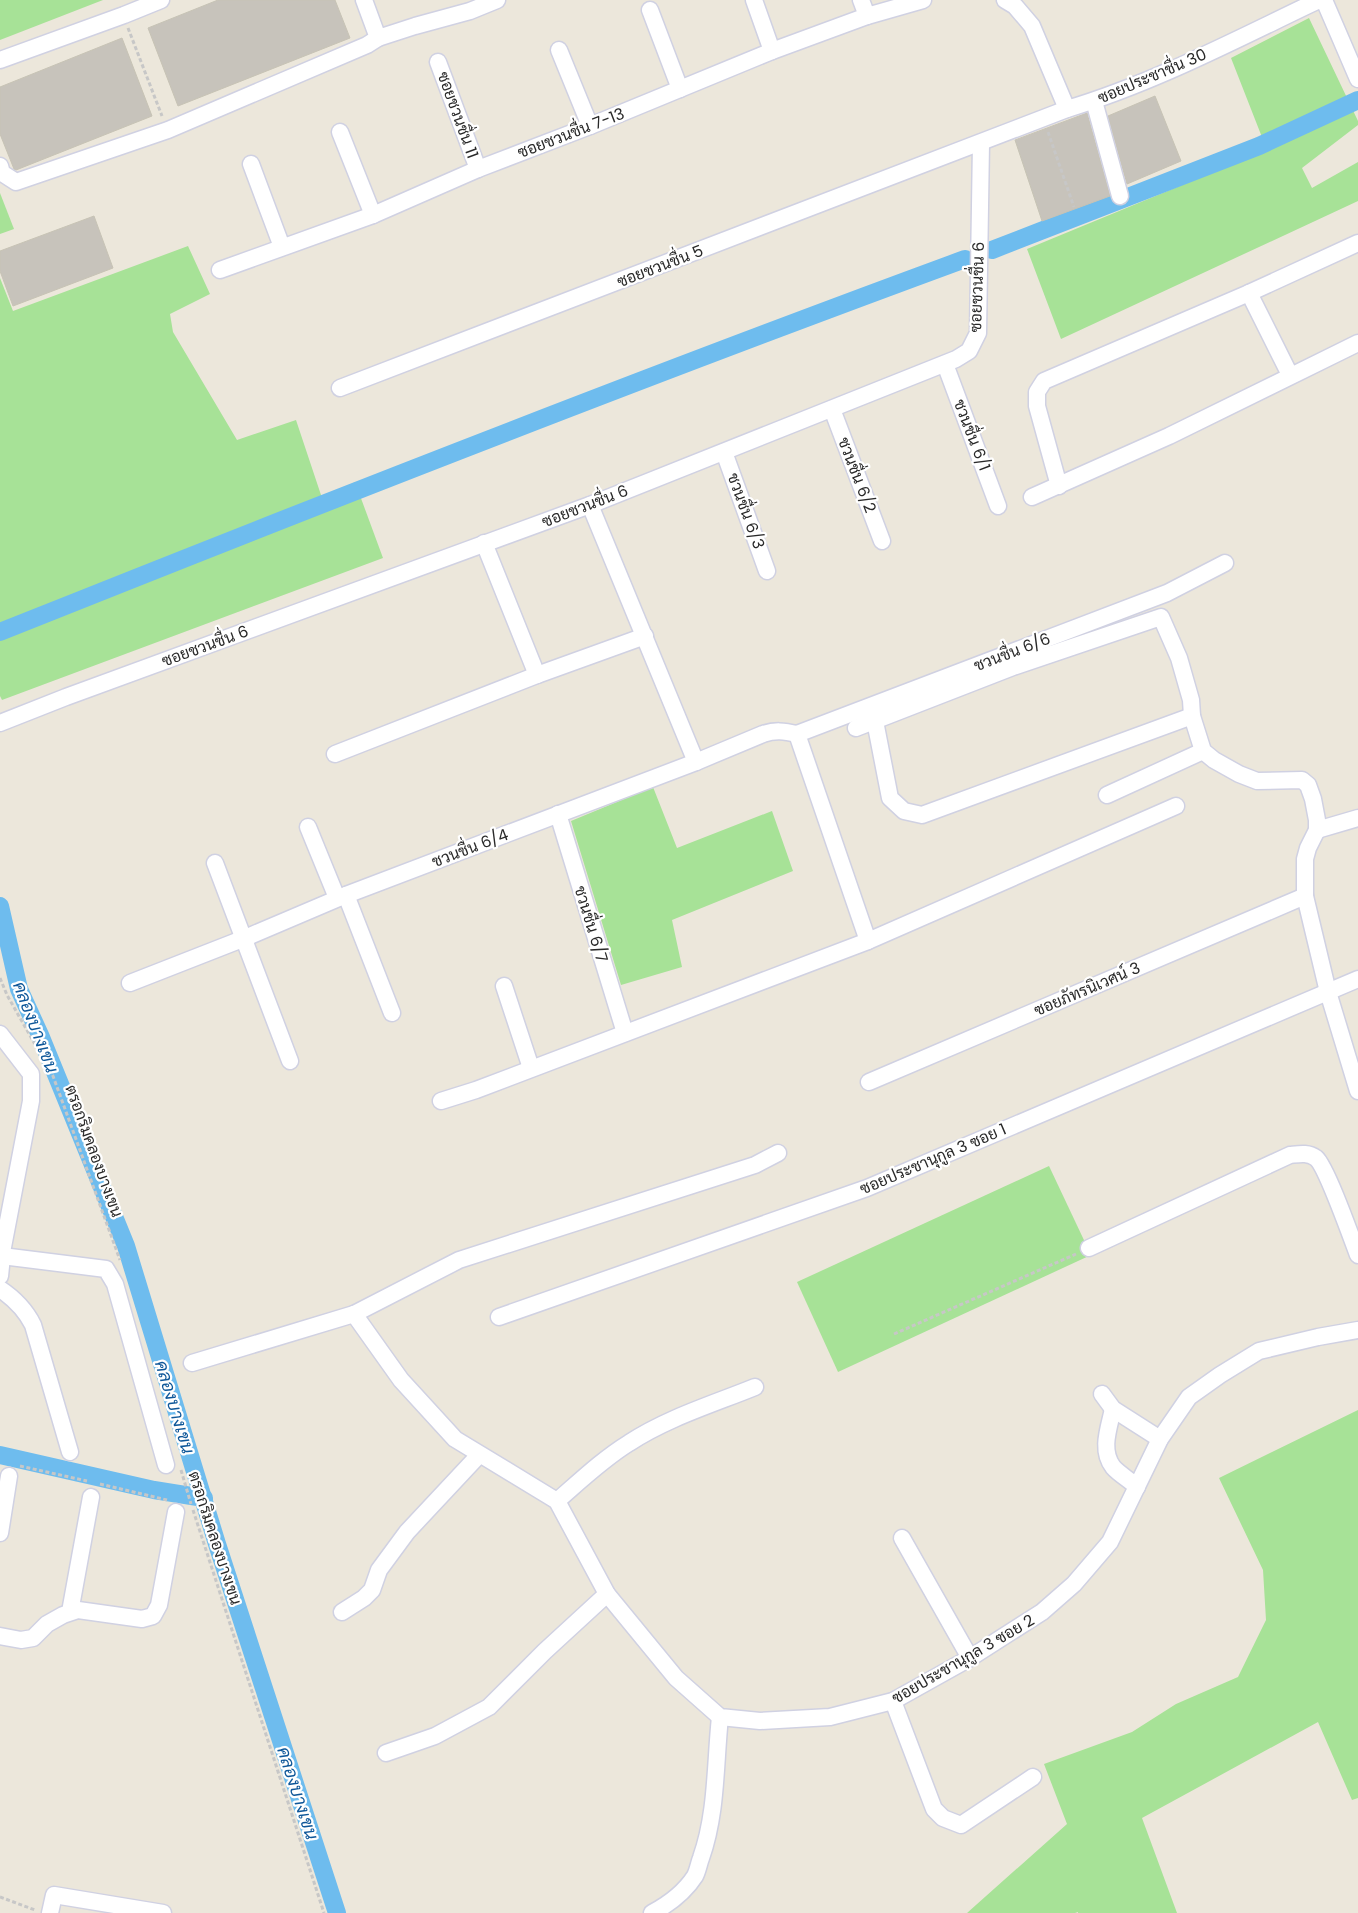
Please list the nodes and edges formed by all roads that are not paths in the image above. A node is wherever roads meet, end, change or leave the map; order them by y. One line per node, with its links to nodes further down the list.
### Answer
1 (160, 0): 15 (street)
2 (364, 0): 12 (street)
3 (498, 0): 12 (street)
4 (754, 0): 14 (street)
5 (861, 0): 11 (street)
6 (923, 0): 11 (street, ซอยชวนชื่น 7-13)
7 (1005, 0): 20 (street)
8 (1319, 0): 19 (street, ซอยประชาชื่น 30)
9 (1324, 0): 17 (street)
10 (650, 10): 18 (street)
11 (867, 16): 14 (street, ซอยชวนชื่น 7-13)
12 (378, 38): 25 (street)
13 (559, 50): 21 (street)
14 (772, 50): 18 (street, ซอยชวนชื่น 7-13)
15 (0, 60)
16 (438, 62): 26 (street, ซอยชวนชื่น 11)
17 (1358, 79)
18 (680, 89): 21 (street, ซอยชวนชื่น 7-13)
19 (1094, 101): 20 (street, ซอยประชาชื่น 30); 27 (street)
20 (1067, 109): 23 (street, ซอยประชาชื่น 30)
21 (590, 126): 26 (street, ซอยชวนชื่น 7-13)
22 (340, 132): 28 (street)
23 (981, 143): 34 (street, ซอยชวนชื่น 6); 36 (street, ซอยชวนชื่น 5)
24 (251, 164): 30 (street)
25 (0, 166)
26 (478, 169): 28 (street, ซอยชวนชื่น 7-13)
27 (1120, 196)
28 (373, 215): 30 (street, ซอยชวนชื่น 7-13)
29 (1358, 243): 32 (street)
30 (282, 247): 31 (street, ซอยชวนชื่น 7-13)
31 (220, 270)
32 (1249, 293): 35 (street); 39 (street)
33 (1358, 343): 35 (street)
34 (945, 364): 37 (street, ซอยชวนชื่น 6); 42 (street, ชวนชื่น 6/1)
35 (1290, 375): 39 (street)
36 (340, 388)
37 (832, 409): 38 (street, ซอยชวนชื่น 6); 43 (street, ชวนชื่น 6/2)
38 (724, 452): 41 (street, ซอยชวนชื่น 6); 46 (street, ชวนชื่น 6/3)
39 (1060, 486): 40 (street)
40 (1032, 497)
41 (590, 505): 44 (street, ซอยชวนชื่น 6); 47 (street)
42 (998, 506)
43 (882, 541)
44 (484, 543): 48 (street); 51 (street, ซอยชวนชื่น 6)
45 (1225, 563): 53 (street, ชวนชื่น 6/6)
46 (767, 571)
47 (645, 636): 48 (street); 56 (street)
48 (537, 675): 55 (street)
49 (1192, 716): 50 (street); 50 (street); 54 (street)
50 (875, 720): 52 (street)
51 (0, 723)
52 (856, 728)
53 (797, 734): 56 (street, ชวนชื่น 6/4); 67 (street)
54 (1203, 751): 57 (street); 62 (street)
55 (335, 754)
56 (696, 762): 59 (street, ชวนชื่น 6/4)
57 (1108, 796)
58 (1176, 806): 67 (street)
59 (558, 814): 64 (street, ชวนชื่น 6/4); 73 (street, ชวนชื่น 6/7)
60 (1358, 818): 62 (street)
61 (308, 827): 64 (street)
62 (1317, 830): 65 (street)
63 (215, 863): 66 (street)
64 (341, 896): 66 (street, ชวนชื่น 6/4); 72 (street)
65 (1305, 896): 71 (street); 77 (street, ซอยภัทรนิเวศน์ 3)
66 (245, 938): 69 (street, ชวนชื่น 6/4); 75 (street)
67 (868, 941): 73 (street)
68 (1358, 980): 71 (street, ซอยประชานุกูล 3 ซอย 1)
69 (130, 983)
70 (504, 986): 76 (street)
71 (1328, 992): 78 (street); 87 (street, ซอยประชานุกูล 3 ซอย 1)
72 (392, 1013)
73 (625, 1033): 76 (street)
74 (0, 1034): 83 (street)
75 (290, 1061)
76 (531, 1068): 79 (street)
77 (869, 1082)
78 (1358, 1091)
79 (441, 1101)
80 (778, 1152): 86 (street)
81 (1089, 1248): 82 (street)
82 (1358, 1255)
83 (2, 1256): 84 (street); 96 (street)
84 (0, 1276)
85 (0, 1289): 94 (street)
86 (354, 1314): 89 (street); 95 (street)
87 (500, 1318)
88 (1358, 1330): 93 (street, ซอยประชานุกูล 3 ซอย 2)
89 (192, 1363)
90 (755, 1387): 100 (street)
91 (1102, 1394): 92 (street)
92 (1113, 1410): 93 (street); 98 (street)
93 (1160, 1439): 98 (street, ซอยประชานุกูล 3 ซอย 2)
94 (70, 1452)
95 (479, 1454): 100 (street); 106 (street)
96 (172, 1464)
97 (10, 1476): 102 (street)
98 (1138, 1486): 108 (street, ซอยประชานุกูล 3 ซอย 2)
99 (91, 1497): 105 (street)
100 (557, 1501): 104 (street)
101 (176, 1512): 105 (street)
102 (0, 1533)
103 (902, 1538): 108 (street)
104 (607, 1594): 110 (street); 111 (street)
105 (70, 1612): 107 (street)
106 (342, 1612)
107 (0, 1636)
108 (970, 1658): 109 (street, ซอยประชานุกูล 3 ซอย 2)
109 (893, 1702): 110 (street, ซอยประชานุกูล 3 ซอย 2); 112 (street)
110 (720, 1717): 115 (street)
111 (386, 1753)
112 (1033, 1777)
113 (50, 1913): 114 (street)
114 (163, 1913)
115 (652, 1913)

